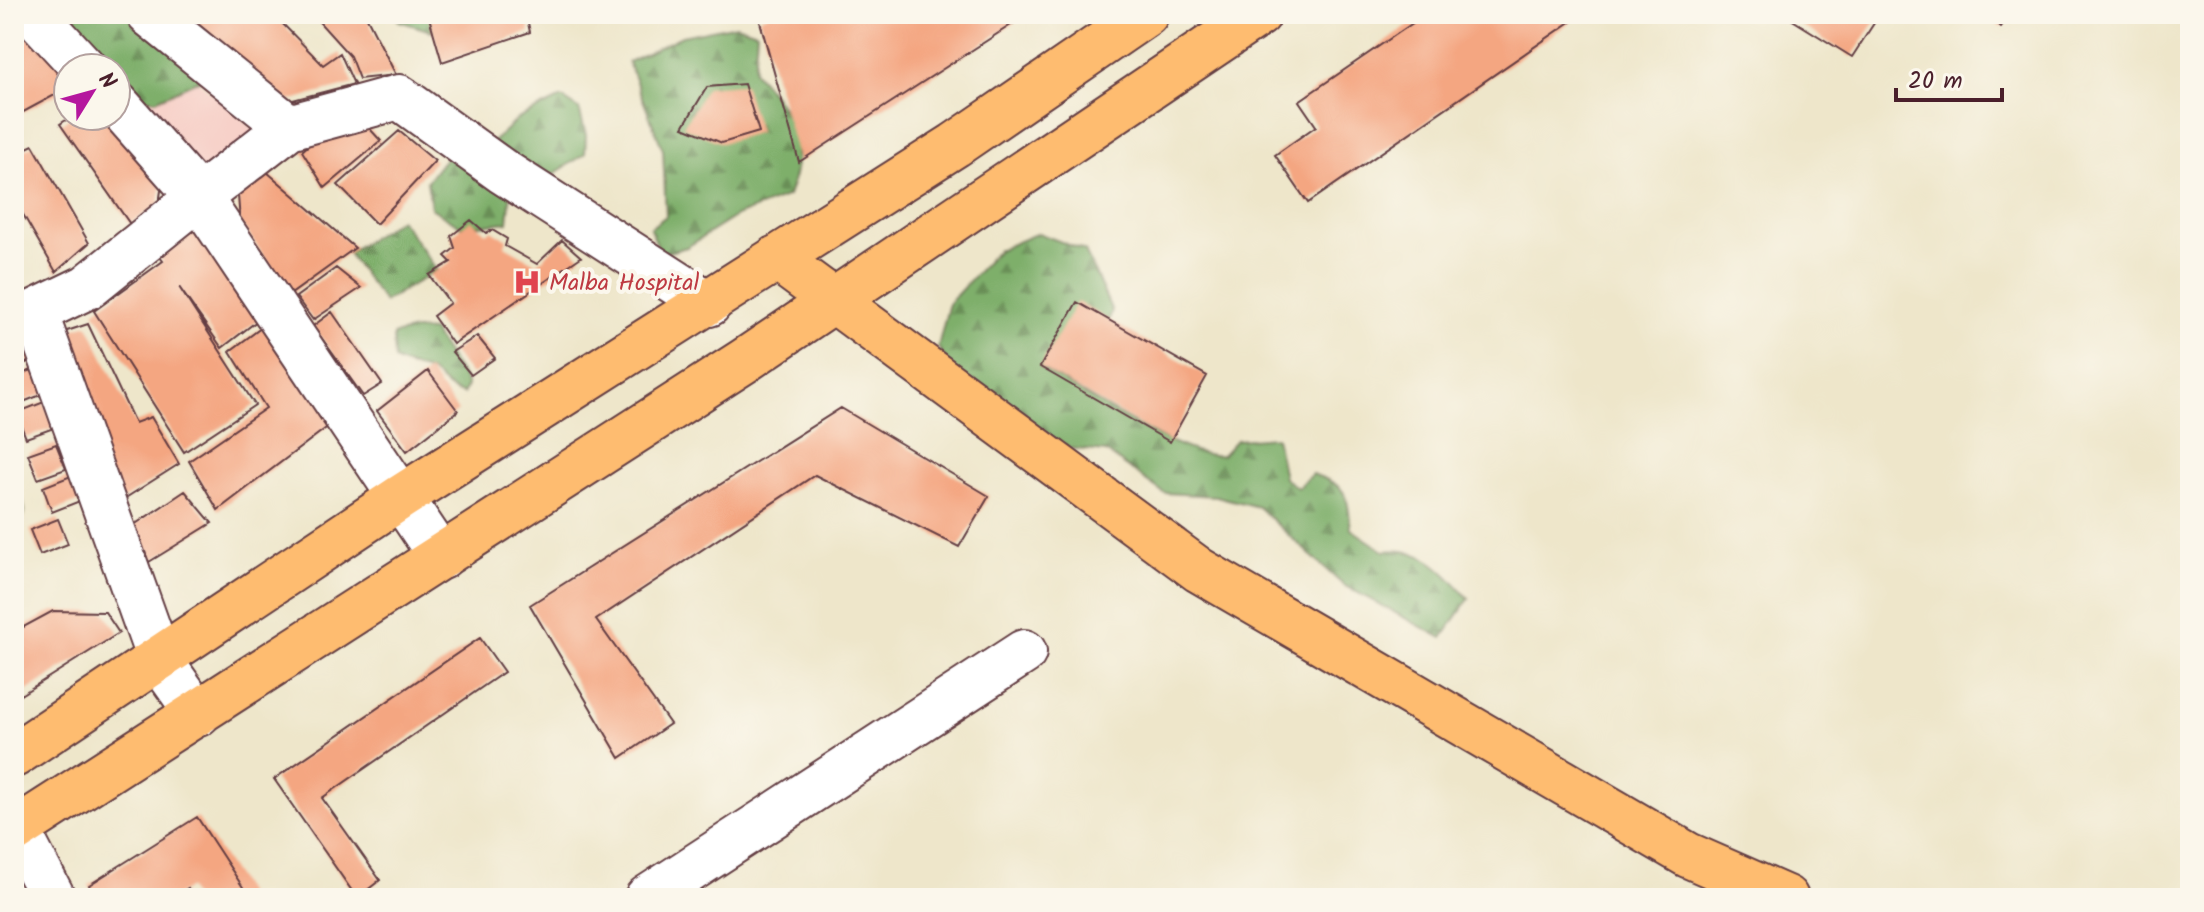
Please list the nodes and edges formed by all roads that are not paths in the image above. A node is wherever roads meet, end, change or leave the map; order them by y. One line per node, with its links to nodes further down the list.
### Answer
1 (34, 14): 5 (street)
2 (149, 14): 7 (street)
3 (1146, 14): 9 (main road)
4 (1259, 14): 10 (main road)
5 (69, 52)
6 (132, 121): 8 (street)
7 (289, 127): 8 (street); 11 (street)
8 (199, 197): 12 (street); 13 (street)
9 (776, 258): 10 (main road); 11 (main road)
10 (834, 301): 14 (main road); 22 (main road)
11 (709, 304): 13 (main road)
12 (25, 315): 16 (street)
13 (401, 497): 14 (street); 16 (main road)
14 (441, 557): 17 (main road)
15 (1024, 652): 21 (street)
16 (159, 659): 17 (street); 18 (main road)
17 (198, 714): 19 (main road)
18 (14, 755)
19 (15, 830): 20 (street)
20 (53, 898)
21 (647, 898)
22 (1786, 898)

